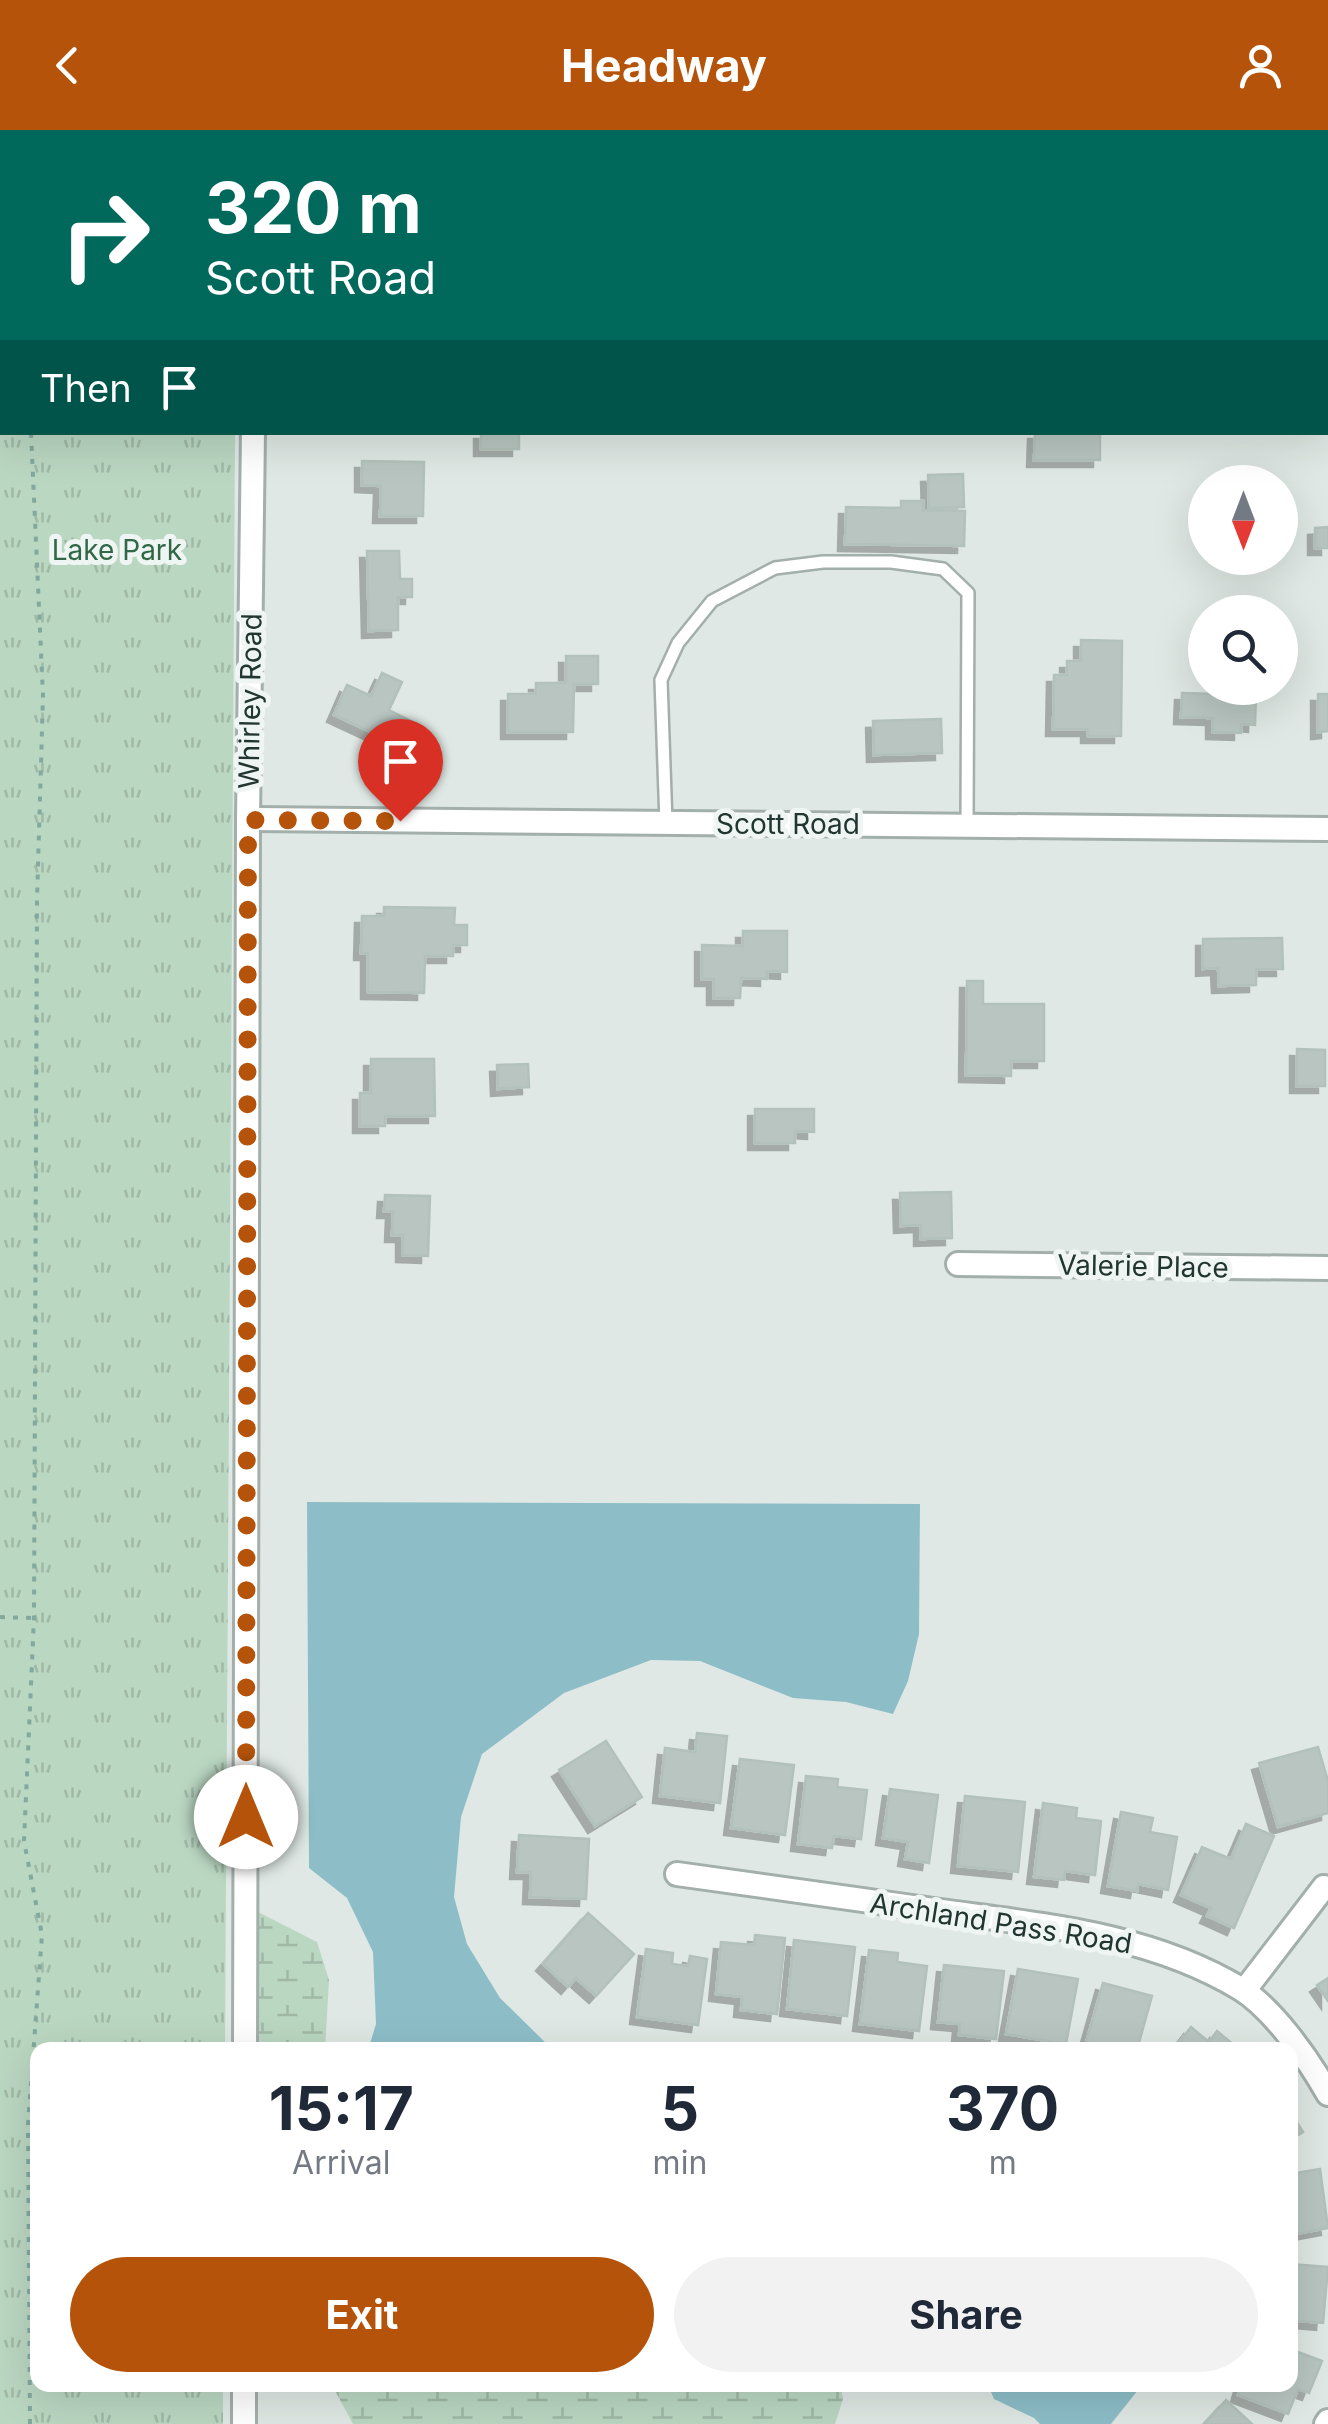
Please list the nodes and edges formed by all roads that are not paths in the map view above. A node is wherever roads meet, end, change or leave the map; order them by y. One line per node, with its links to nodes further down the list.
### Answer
1 (253, 435): 2 (street, Whirley Road)
2 (248, 820): 3 (street, Scott Road); 11 (street, Whirley Road)
3 (666, 823): 4 (street, Scott Road); 4 (lane)
4 (967, 826): 5 (street, Scott Road)
5 (1328, 828)
6 (958, 1264): 7 (street, Valerie Place)
7 (1328, 1268)
8 (678, 1874): 10 (street, Archland Pass Road)
9 (1324, 1887): 10 (street)
10 (1244, 1992): 12 (street, Archland Pass Road)
11 (245, 2042)
12 (1291, 2042)
13 (1298, 2049): 14 (street, Archland Pass Road)
14 (1328, 2094)
15 (244, 2392): 16 (street)
16 (244, 2424)

